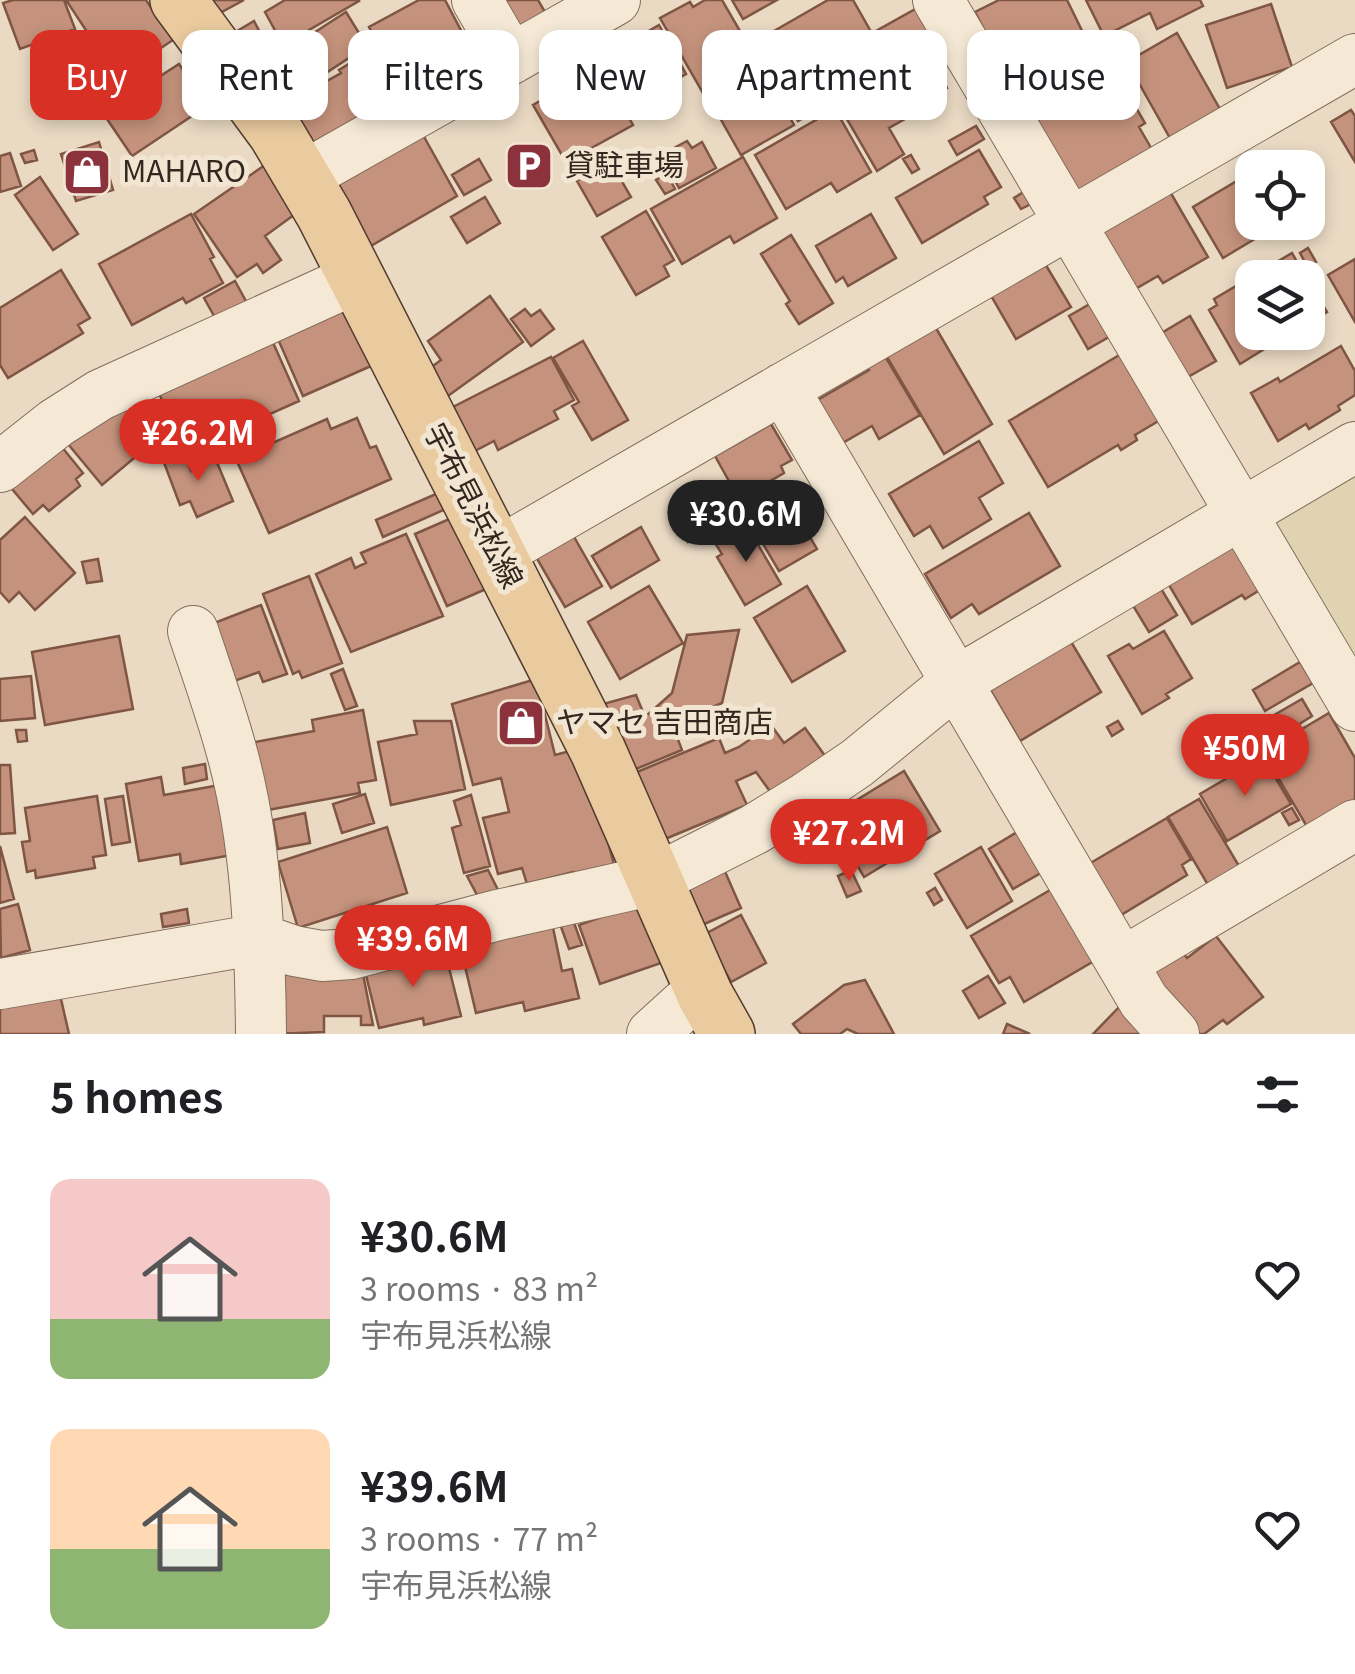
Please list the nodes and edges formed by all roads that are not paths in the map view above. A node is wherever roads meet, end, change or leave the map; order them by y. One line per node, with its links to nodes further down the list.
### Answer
1 (178, 0): 9 (main road, 宇布見浜松線)
2 (478, 0): 5 (street)
3 (614, 0): 6 (street)
4 (938, 0): 10 (street)
5 (495, 30)
6 (519, 54)
7 (1355, 59): 10 (street)
8 (403, 120): 9 (street)
9 (304, 176): 11 (main road, 宇布見浜松線)
10 (1070, 223): 12 (street); 15 (street)
11 (357, 278): 14 (street); 16 (main road, 宇布見浜松線)
12 (783, 388): 16 (street); 18 (street)
13 (1355, 448): 15 (street)
14 (0, 467)
15 (1242, 514): 18 (street); 19 (street)
16 (497, 553): 21 (main road, 宇布見浜松線)
17 (193, 631): 22 (street)
18 (956, 682): 21 (street); 23 (street)
19 (1355, 706)
20 (1355, 826): 23 (street)
21 (654, 880): 22 (street); 25 (main road, 宇布見浜松線)
22 (260, 939): 24 (street); 26 (street)
23 (1122, 963): 28 (street)
24 (0, 984)
25 (716, 1014): 27 (street)
26 (261, 1034)
27 (652, 1034)
28 (1174, 1034)

